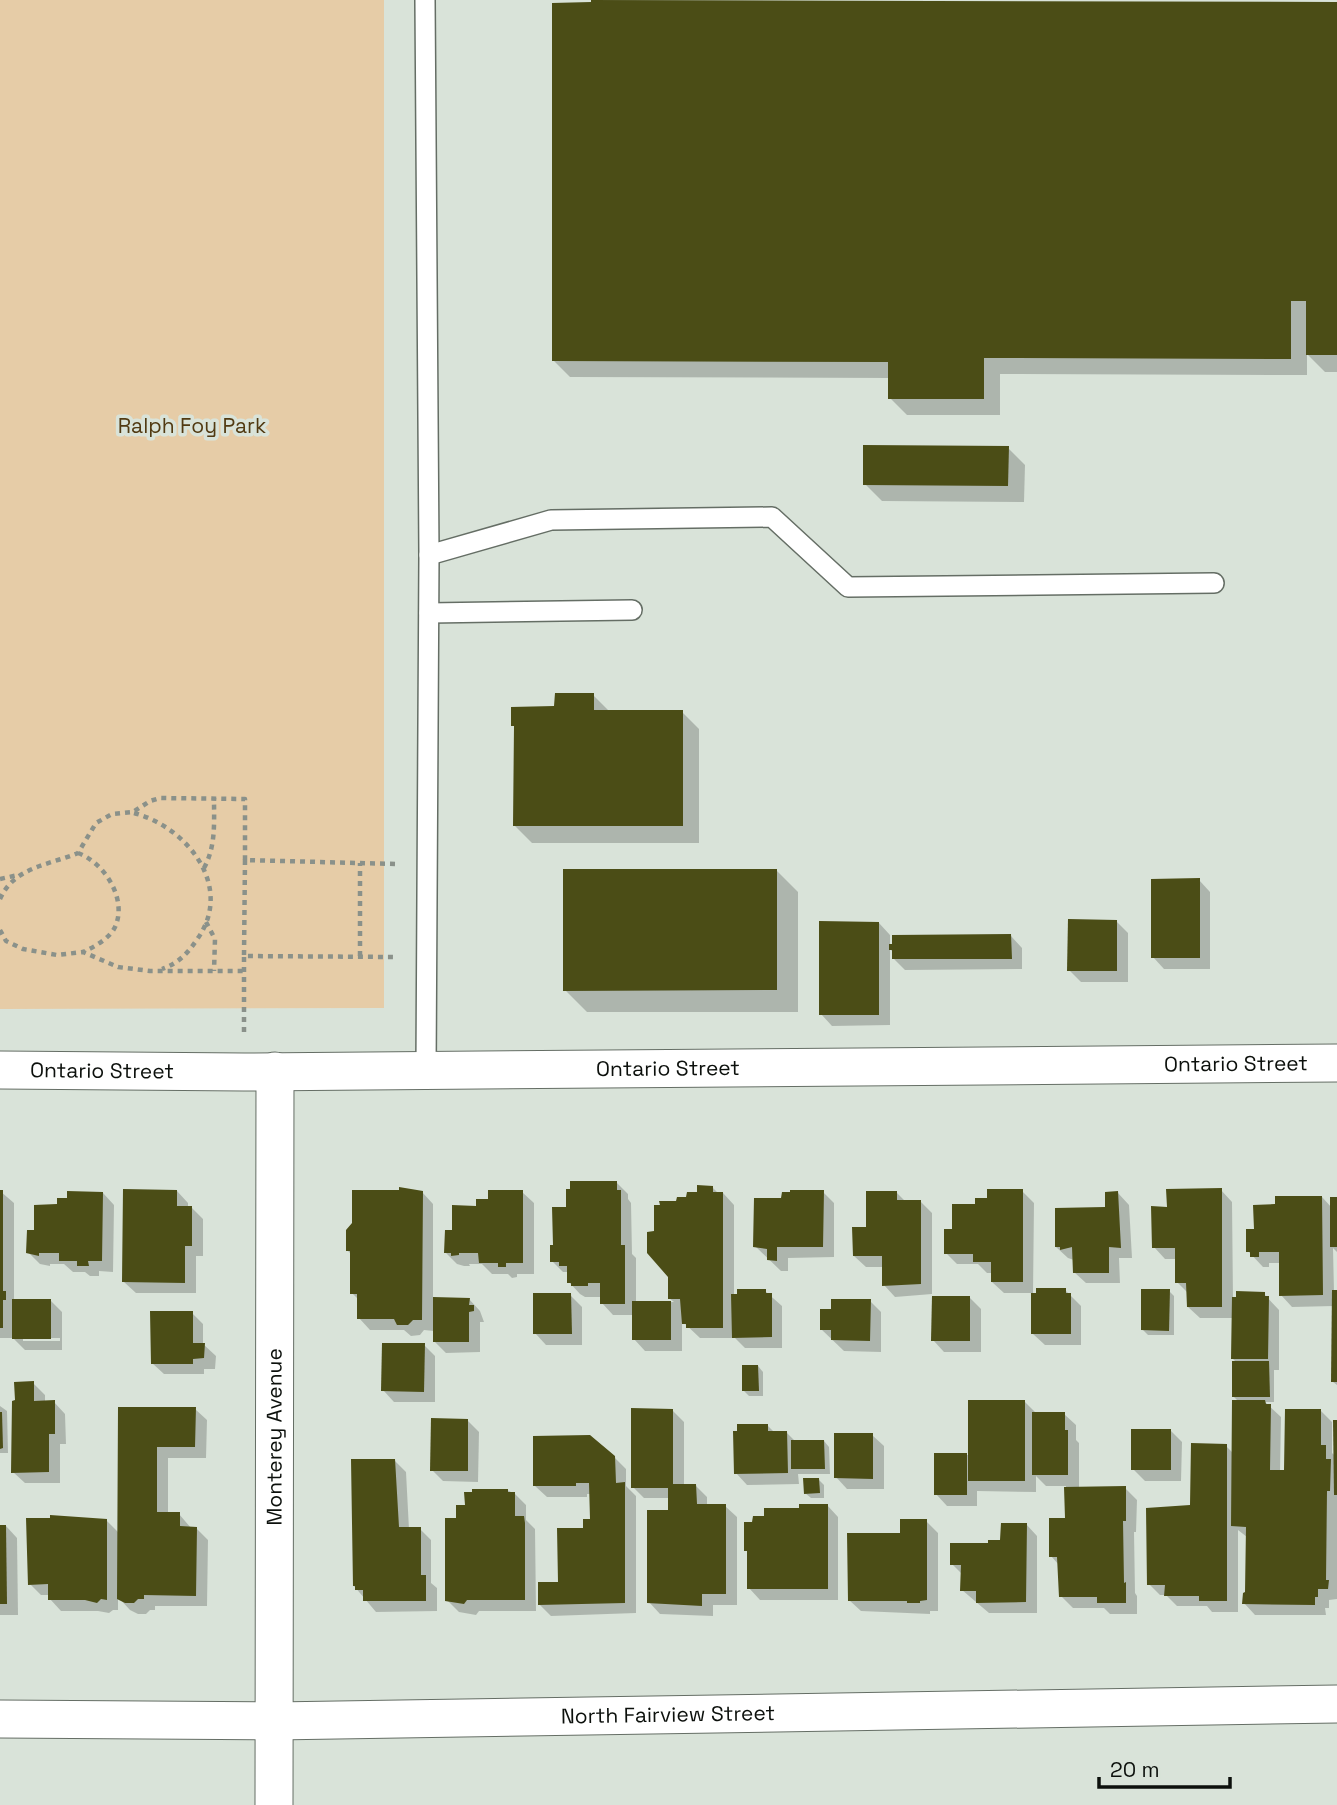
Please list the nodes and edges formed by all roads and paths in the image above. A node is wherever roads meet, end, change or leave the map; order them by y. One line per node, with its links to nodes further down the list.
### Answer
1 (425, 0): 2 (lane)
2 (429, 555): 3 (lane); 5 (lane)
3 (1214, 583)
4 (632, 610): 5 (lane)
5 (429, 613): 11 (lane)
6 (214, 798): 7 (path); 9 (path); 12 (path)
7 (133, 812): 8 (path); 12 (path)
8 (78, 853): 13 (path); 18 (path)
9 (245, 860): 10 (path); 19 (path)
10 (360, 863): 11 (path); 20 (path)
11 (427, 864): 21 (lane)
12 (204, 868): 16 (path)
13 (19, 875): 14 (path); 15 (path)
14 (0, 879)
15 (0, 899)
16 (206, 922): 22 (path); 23 (path)
17 (0, 930): 18 (path)
18 (83, 952): 22 (path)
19 (244, 956): 20 (path); 24 (path)
20 (360, 957): 21 (path)
21 (427, 957): 26 (lane)
22 (158, 971): 23 (path)
23 (214, 971): 24 (path)
24 (244, 971): 28 (path)
25 (1337, 1063): 26 (street, Ontario Street)
26 (426, 1069): 28 (street, Ontario Street)
27 (0, 1070): 28 (street, Ontario Street)
28 (259, 1071): 31 (street, Monterey Avenue)
29 (1337, 1704): 31 (street, North Fairview Street)
30 (0, 1719): 31 (street, North Fairview Street)
31 (275, 1721): 32 (street, Monterey Avenue)
32 (274, 1805)

